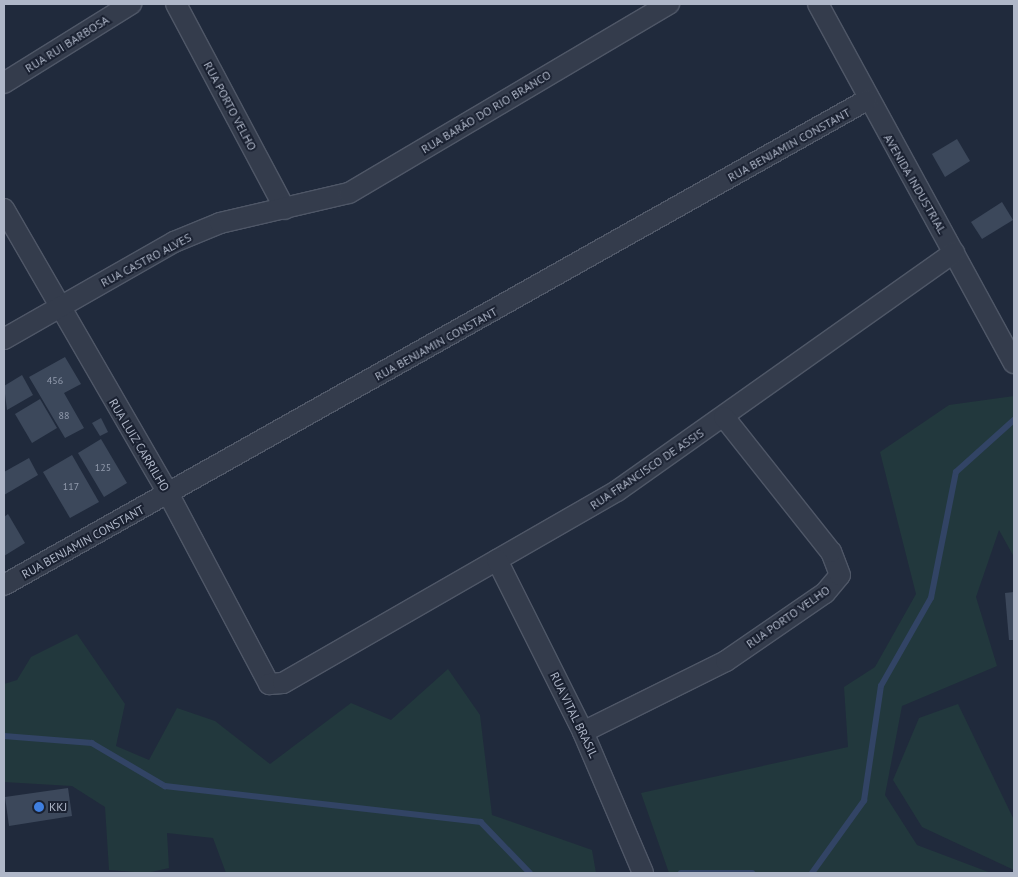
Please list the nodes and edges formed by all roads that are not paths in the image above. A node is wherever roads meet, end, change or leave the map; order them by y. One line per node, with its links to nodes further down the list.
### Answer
1 (130, 4): 5 (street, RUA RUI BARBOSA)
2 (176, 4): 7 (street, RUA PORTO VELHO)
3 (669, 4): 7 (street, RUA BARÃO DO RIO BRANCO)
4 (818, 4): 6 (street, AVENIDA INDUSTRIAL)
5 (4, 83)
6 (867, 100): 9 (street, AVENIDA INDUSTRIAL); 14 (street, RUA BENJAMIN CONSTANT)
7 (291, 208): 10 (street, RUA CASTRO ALVES)
8 (4, 210): 10 (street, RUA LUIZ CARRILHO)
9 (954, 252): 12 (street, AVENIDA INDUSTRIAL); 13 (street, RUA FRANCISCO DE ASSIS)
10 (58, 308): 11 (street, RUA CASTRO ALVES); 14 (street, RUA LUIZ CARRILHO)
11 (4, 339)
12 (1014, 363)
13 (724, 417): 15 (street, RUA FRANCISCO DE ASSIS); 18 (street, RUA PORTO VELHO)
14 (169, 495): 16 (street, RUA BENJAMIN CONSTANT); 17 (street, RUA LUIZ CARRILHO)
15 (497, 560): 17 (street, RUA FRANCISCO DE ASSIS); 18 (street, RUA VITAL BRASIL)
16 (4, 585)
17 (269, 684)
18 (583, 732): 19 (street, RUA VITAL BRASIL)
19 (640, 866)

